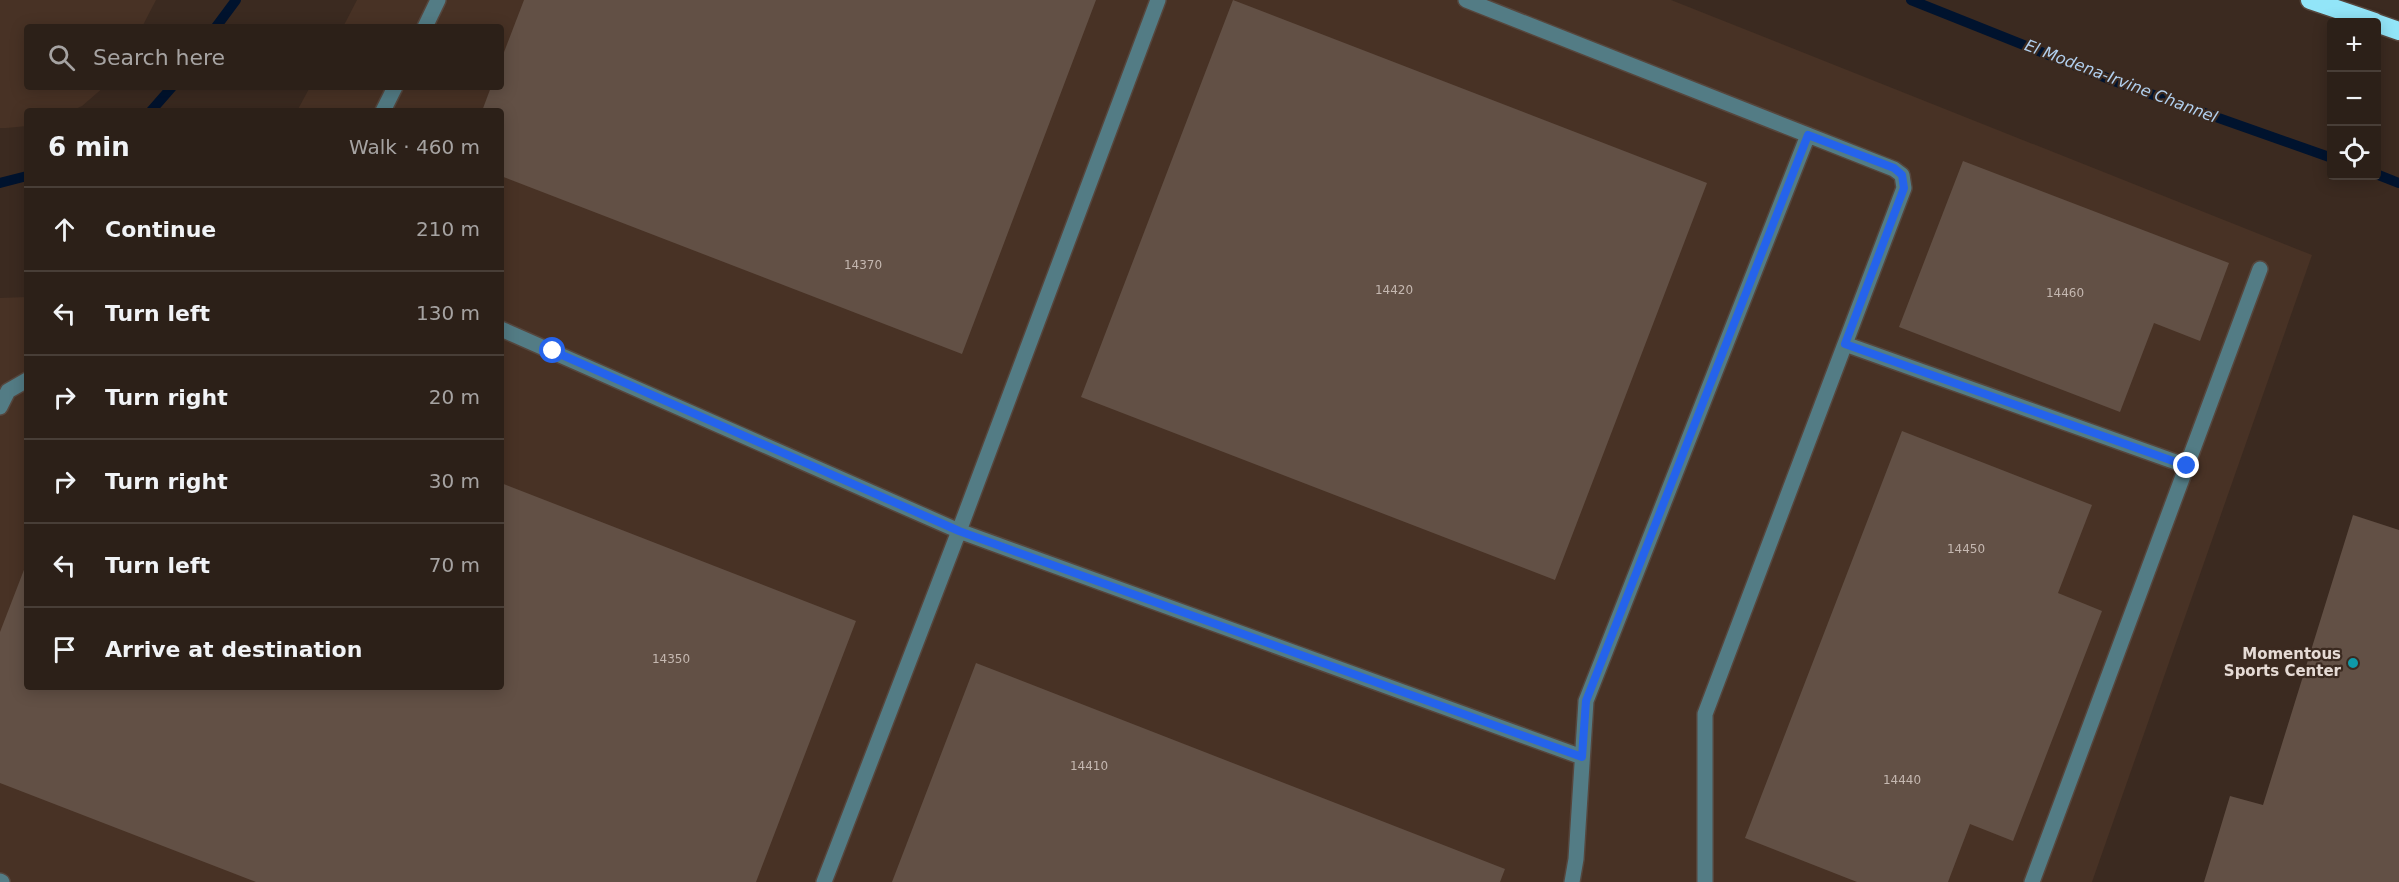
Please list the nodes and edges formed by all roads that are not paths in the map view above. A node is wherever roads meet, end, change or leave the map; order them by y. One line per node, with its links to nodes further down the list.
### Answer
1 (438, 0): 6 (lane)
2 (1158, 0): 18 (lane)
3 (1466, 0): 11 (lane)
4 (2310, 0): 5 (highway)
5 (2362, 18)
6 (426, 24)
7 (2381, 25): 8 (highway)
8 (2399, 31)
9 (394, 90): 10 (lane)
10 (384, 108)
11 (1808, 135): 14 (lane); 19 (lane)
12 (2260, 269): 17 (lane)
13 (504, 330): 18 (lane)
14 (1845, 344): 17 (lane); 22 (lane)
15 (24, 382): 16 (lane)
16 (0, 407)
17 (2187, 466): 23 (lane)
18 (959, 531): 19 (lane); 20 (lane)
19 (1582, 757): 21 (lane)
20 (824, 882)
21 (1572, 882)
22 (1705, 882)
23 (2032, 882)

